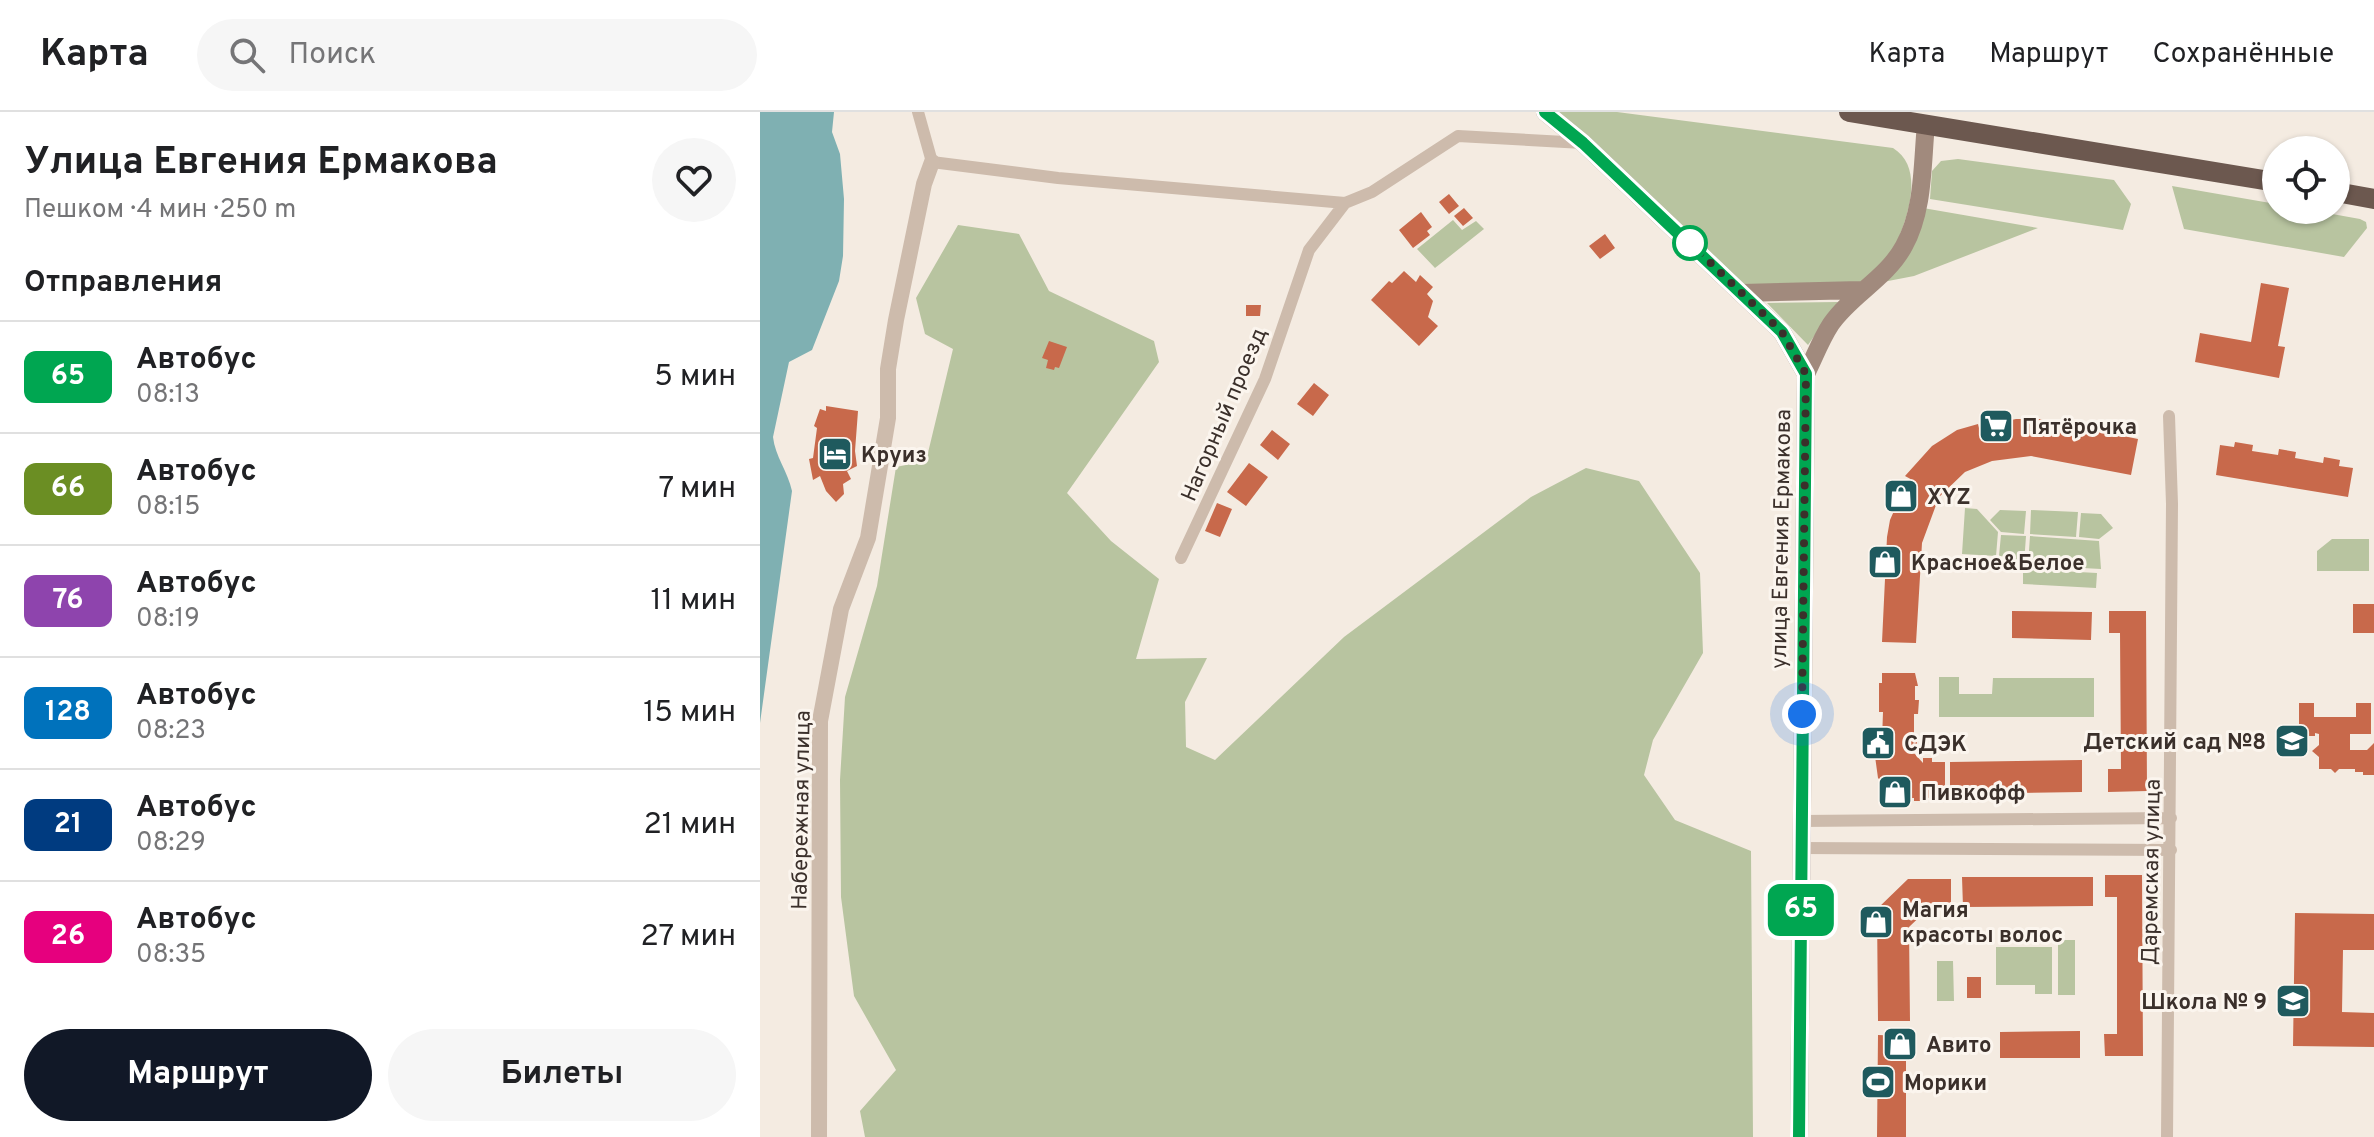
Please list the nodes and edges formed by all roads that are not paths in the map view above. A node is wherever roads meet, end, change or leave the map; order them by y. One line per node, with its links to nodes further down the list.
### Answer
1 (918, 112): 6 (street)
2 (1545, 112): 5 (main road)
3 (1849, 112): 4 (highway)
4 (1926, 124): 7 (highway); 11 (main road, улица Евгения Ермакова)
5 (1583, 143): 10 (street); 12 (main road)
6 (932, 162): 10 (street); 20 (street, Набережная улица)
7 (2262, 180)
8 (2350, 195): 9 (highway)
9 (2374, 199)
10 (1345, 203): 15 (street, Нагорный проезд)
11 (1861, 290): 12 (main road); 13 (main road, улица Евгения Ермакова)
12 (1742, 293): 13 (main road)
13 (1806, 374): 17 (main road, улица Евгения Ермакова)
14 (2169, 416): 16 (street, Даремская улица)
15 (1181, 558)
16 (2171, 818): 17 (street); 19 (street, Даремская улица)
17 (1801, 821): 18 (main road, улица Евгения Ермакова)
18 (1801, 848): 19 (street); 21 (main road, улица Евгения Ермакова)
19 (2171, 850): 22 (street, Даремская улица)
20 (819, 1137)
21 (1799, 1137)
22 (2167, 1137)

